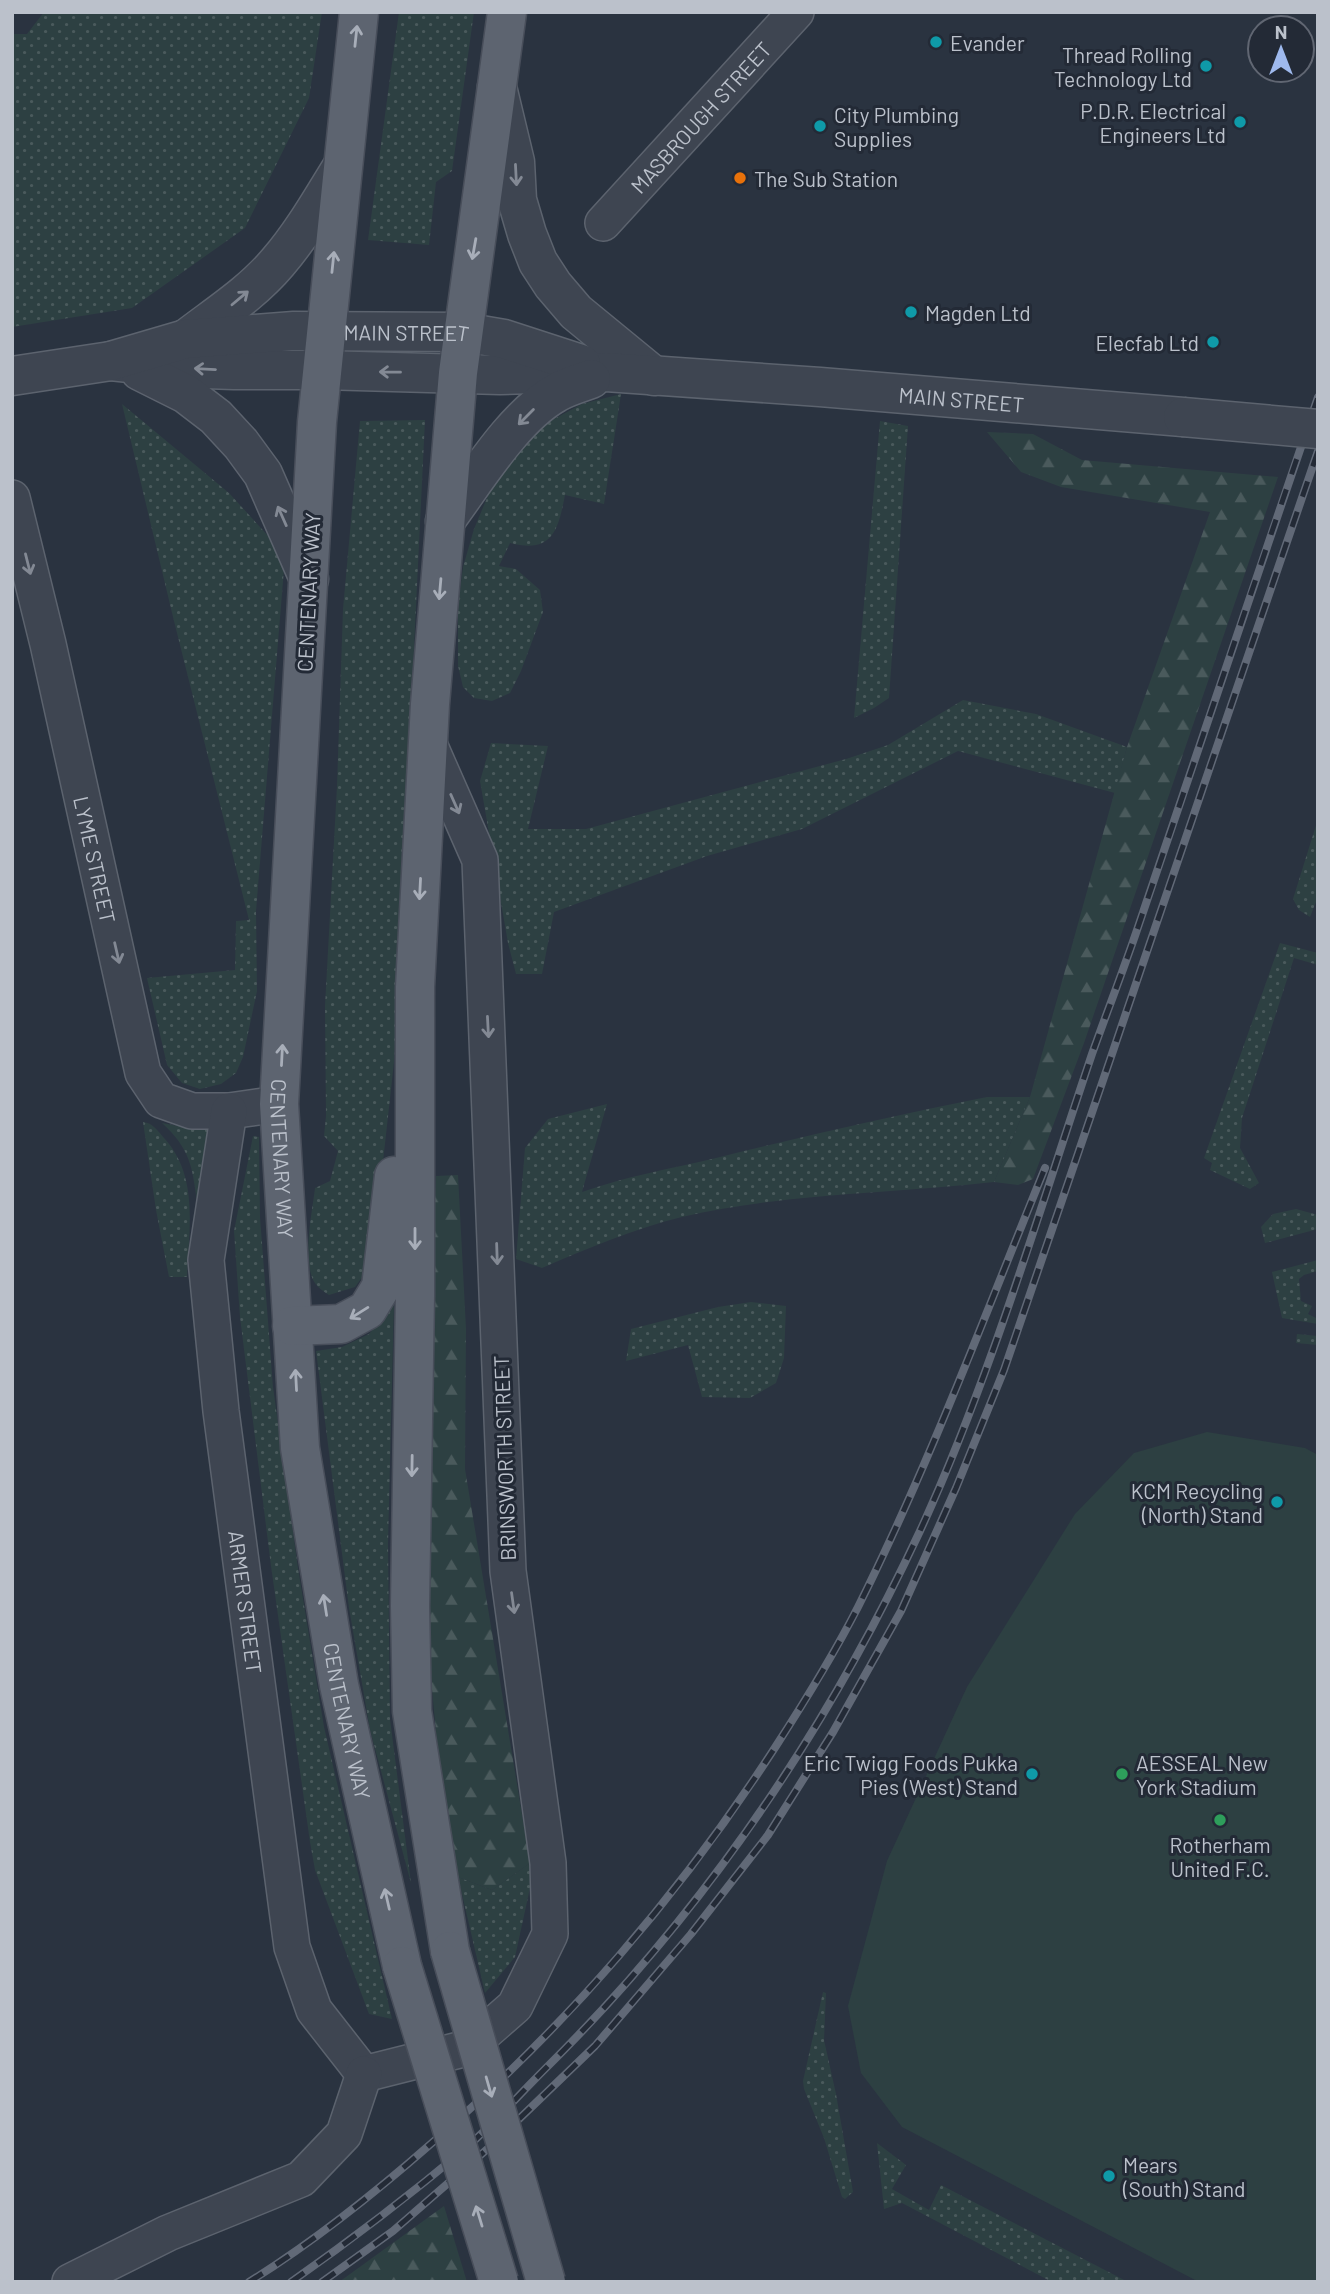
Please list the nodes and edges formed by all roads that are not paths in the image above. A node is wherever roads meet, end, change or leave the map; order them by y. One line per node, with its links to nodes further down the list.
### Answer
1 (359, 12): 5 (main road, CENTENARY WAY, one-way to 1)
2 (508, 12): 4 (main road)
3 (796, 12): 6 (street, MASBROUGH STREET)
4 (496, 85): 8 (main road, one-way to 8); 15 (street, one-way to 15)
5 (342, 167): 7 (main road, CENTENARY WAY, one-way to 5); 9 (street, one-way to 5)
6 (603, 223)
7 (326, 330): 8 (street, MAIN STREET); 9 (street); 11 (main road, CENTENARY WAY)
8 (463, 332): 12 (main road); 13 (street, MAIN STREET)
9 (186, 339): 10 (street)
10 (118, 362): 11 (street, one-way to 10); 14 (street); 19 (street, one-way to 10)
11 (322, 370): 12 (street, MAIN STREET, one-way to 11); 19 (main road, CENTENARY WAY)
12 (458, 373): 13 (street, MAIN STREET); 18 (main road)
13 (606, 373): 15 (street, MAIN STREET); 18 (street, one-way to 18)
14 (12, 376)
15 (654, 376): 16 (street, MAIN STREET, bridge)
16 (1318, 429)
17 (12, 498): 23 (street, LYME STREET, one-way to 23)
18 (445, 521): 20 (main road, one-way to 20)
19 (309, 579): 22 (main road, CENTENARY WAY, one-way to 19)
20 (428, 742): 21 (main road, one-way to 21); 25 (street, BRINSWORTH STREET, one-way to 25)
21 (415, 987): 24 (main road, one-way to 24); 28 (main road, one-way to 28, bridge)
22 (279, 1104): 23 (street, LYME STREET); 24 (main road, CENTENARY WAY)
23 (229, 1111): 25 (street, ARMER STREET)
24 (292, 1326): 27 (main road, CENTENARY WAY, one-way to 24, bridge)
25 (365, 2074): 26 (street)
26 (70, 2282)
27 (499, 2282)
28 (546, 2282)

